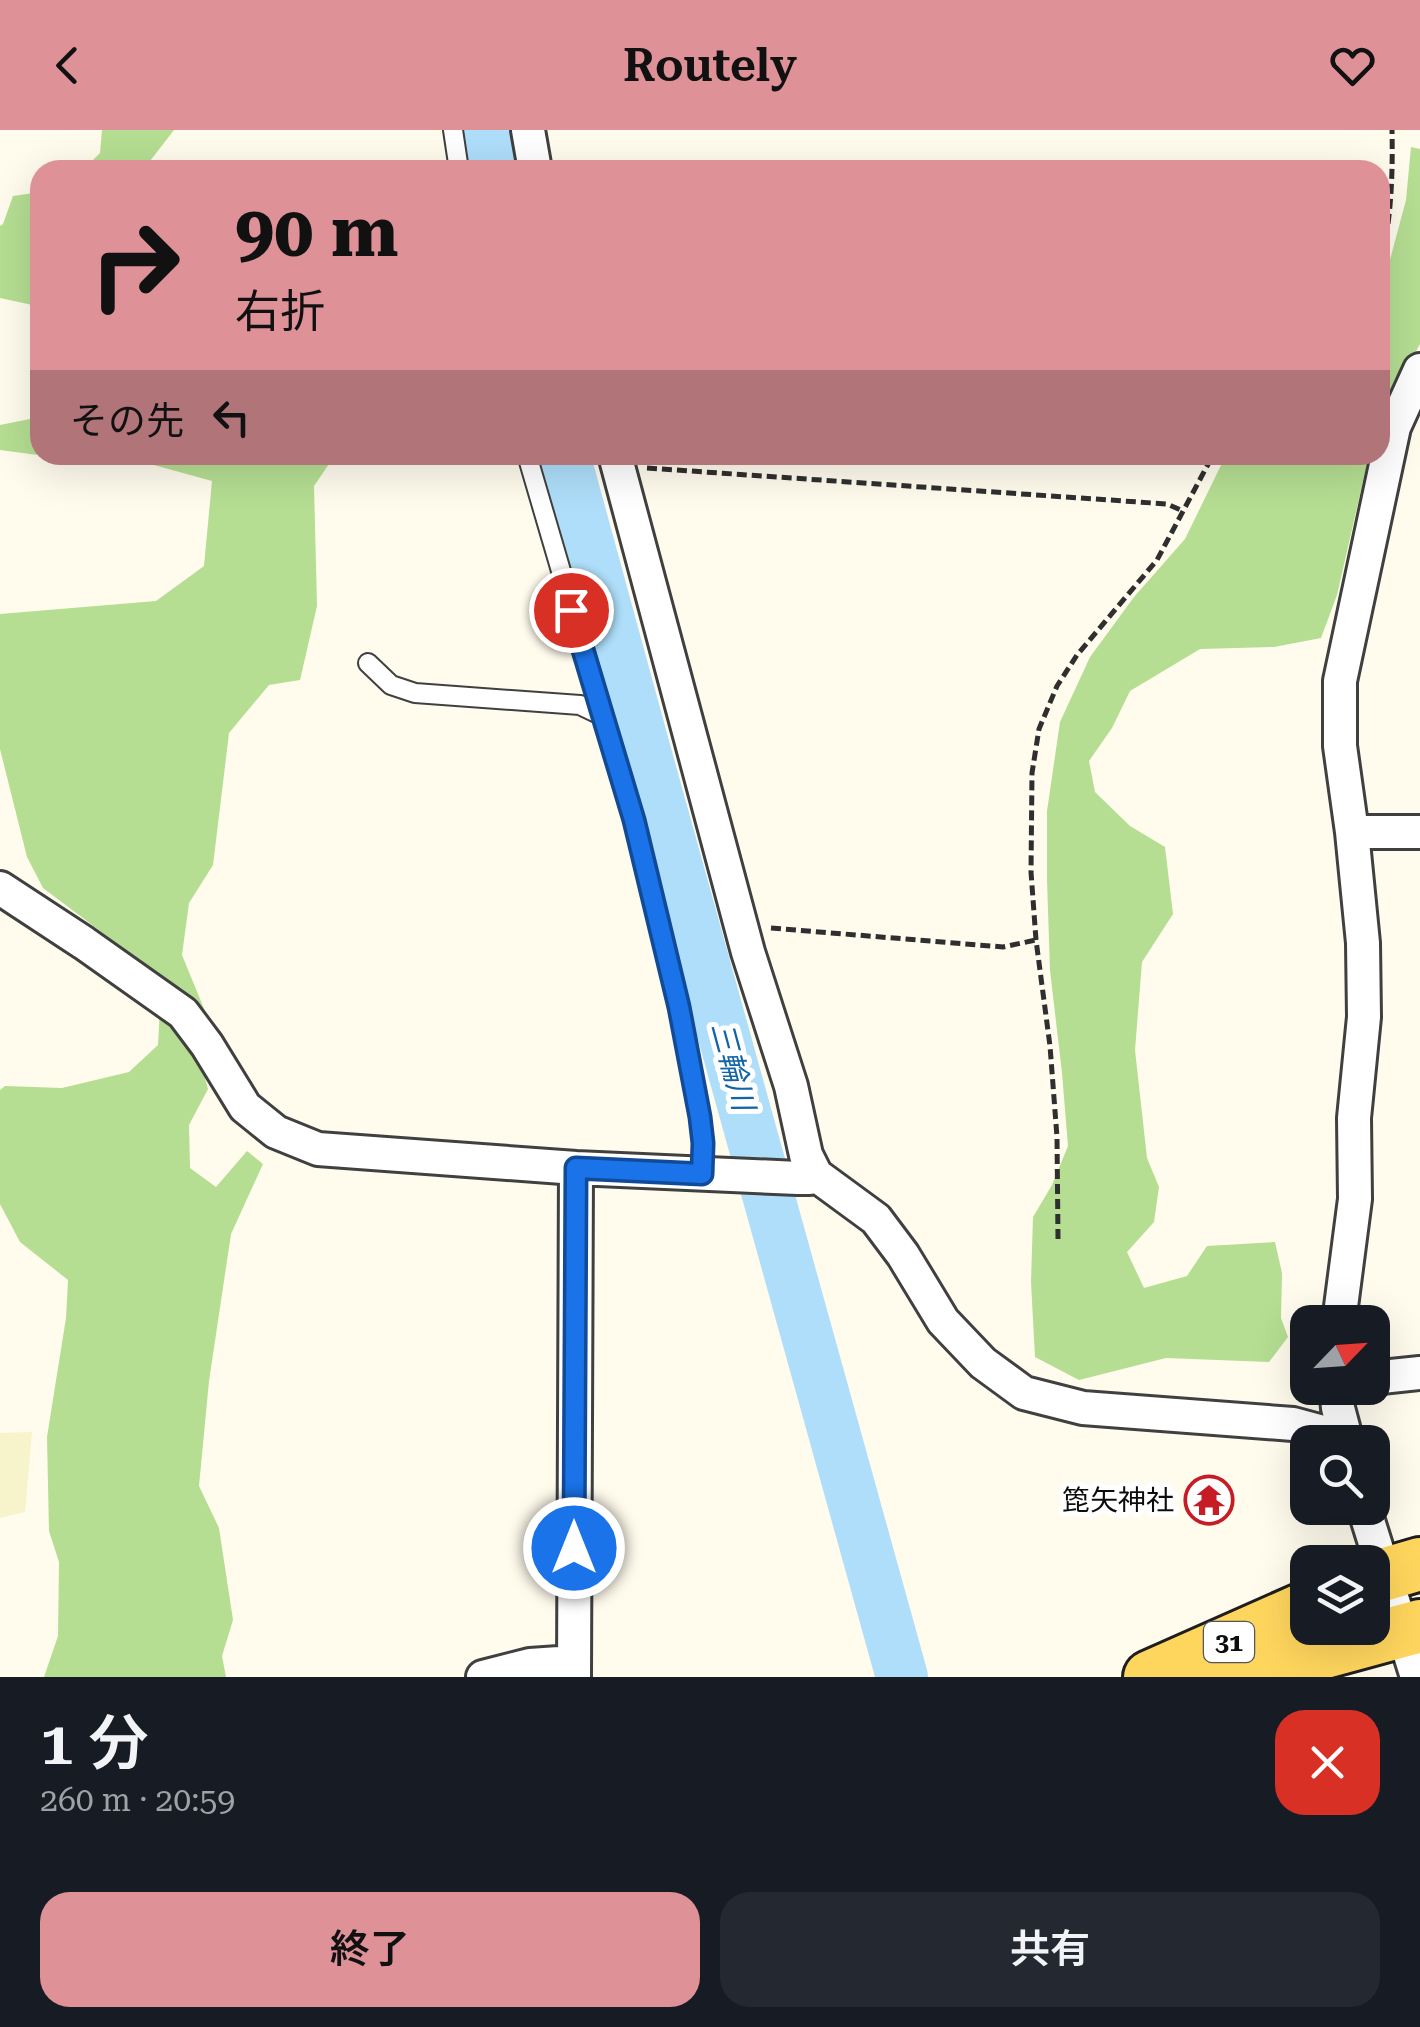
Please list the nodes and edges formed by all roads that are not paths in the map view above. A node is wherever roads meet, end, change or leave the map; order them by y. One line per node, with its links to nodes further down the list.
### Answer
1 (453, 130): 3 (lane)
2 (528, 130): 4 (street)
3 (458, 160)
4 (533, 160)
5 (1420, 370): 6 (street)
6 (1390, 446)
7 (530, 465): 11 (lane)
8 (618, 465): 17 (street)
9 (1386, 465): 12 (street)
10 (368, 663): 11 (lane)
11 (601, 715): 16 (lane)
12 (1352, 832): 13 (street); 18 (street)
13 (1420, 832)
14 (0, 888): 15 (street)
15 (576, 1168): 16 (street); 26 (street)
16 (712, 1174): 17 (street)
17 (807, 1177): 21 (street)
18 (1341, 1305)
19 (1420, 1373): 20 (street)
20 (1390, 1376)
21 (1297, 1425)
22 (1371, 1525): 23 (street)
23 (1392, 1572): 25 (street)
24 (1290, 1615): 28 (main road, 31)
25 (1414, 1644): 29 (main road, 31)
26 (574, 1669): 27 (street)
27 (483, 1677)
28 (1150, 1677)
29 (1233, 1677)

